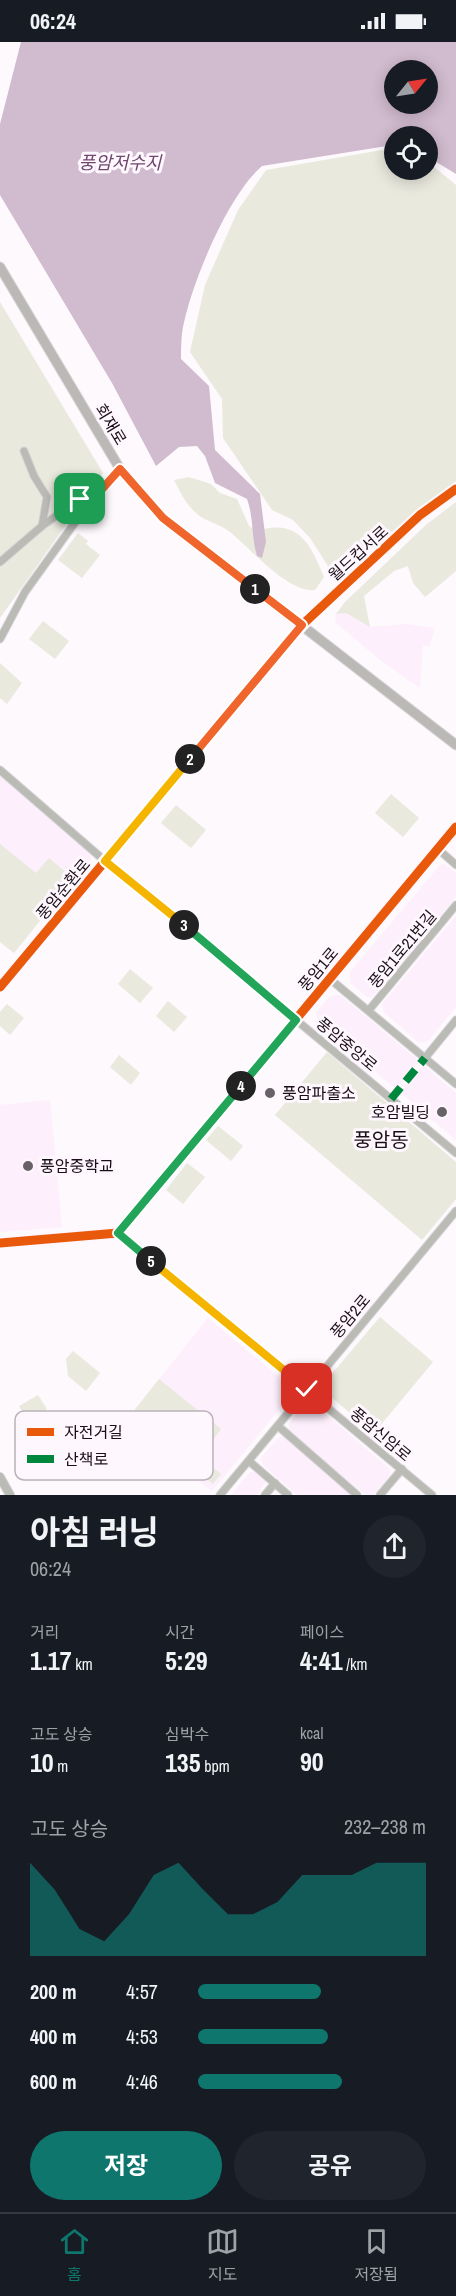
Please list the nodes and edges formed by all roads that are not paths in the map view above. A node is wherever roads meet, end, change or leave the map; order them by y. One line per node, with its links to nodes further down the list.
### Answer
1 (0, 267): 3 (main road, 회재로)
2 (24, 451): 6 (street)
3 (120, 469): 5 (street); 8 (main road, 회재로)
4 (456, 489): 8 (street, 월드컵서로)
5 (94, 498): 6 (street); 9 (street)
6 (42, 526): 7 (street)
7 (0, 562)
8 (302, 625): 10 (street, 월드컵서로); 11 (main road, 회재로)
9 (0, 639)
10 (285, 643): 15 (street, 풍암순환로)
11 (456, 744)
12 (0, 770): 15 (street, 풍암중앙로)
13 (456, 827): 14 (street, 풍암1로)
14 (438, 849): 16 (street); 18 (street, 풍암1로)
15 (105, 861): 19 (street, 풍암순환로); 21 (street, 풍암중앙로)
16 (456, 865)
17 (456, 905): 20 (street, 풍암1로21번길)
18 (330, 979): 20 (street, 풍암1로21번길); 21 (street, 풍암1로)
19 (0, 987)
20 (369, 1010): 23 (street, 풍암1로21번길)
21 (296, 1020): 25 (street, 풍암중앙로); 27 (street, 풍암1로)
22 (456, 1020): 23 (street)
23 (425, 1058): 24 (street, 풍암1로21번길)
24 (456, 1084)
25 (456, 1153)
26 (456, 1211): 29 (street, 풍암2로)
27 (118, 1233): 28 (street); 29 (street, 풍암신암로)
28 (0, 1243)
29 (307, 1389): 30 (street, 풍암2로); 32 (street, 풍암신암로)
30 (278, 1426): 31 (street, 풍암2로); 39 (street)
31 (249, 1461): 34 (street); 36 (street, 풍암2로)
32 (402, 1469): 40 (street); 41 (street, 풍암신암로)
33 (0, 1477): 35 (street)
34 (275, 1483): 37 (street); 38 (street)
35 (10, 1495)
36 (220, 1495)
37 (265, 1495)
38 (288, 1495)
39 (357, 1495)
40 (380, 1495)
41 (432, 1495)

